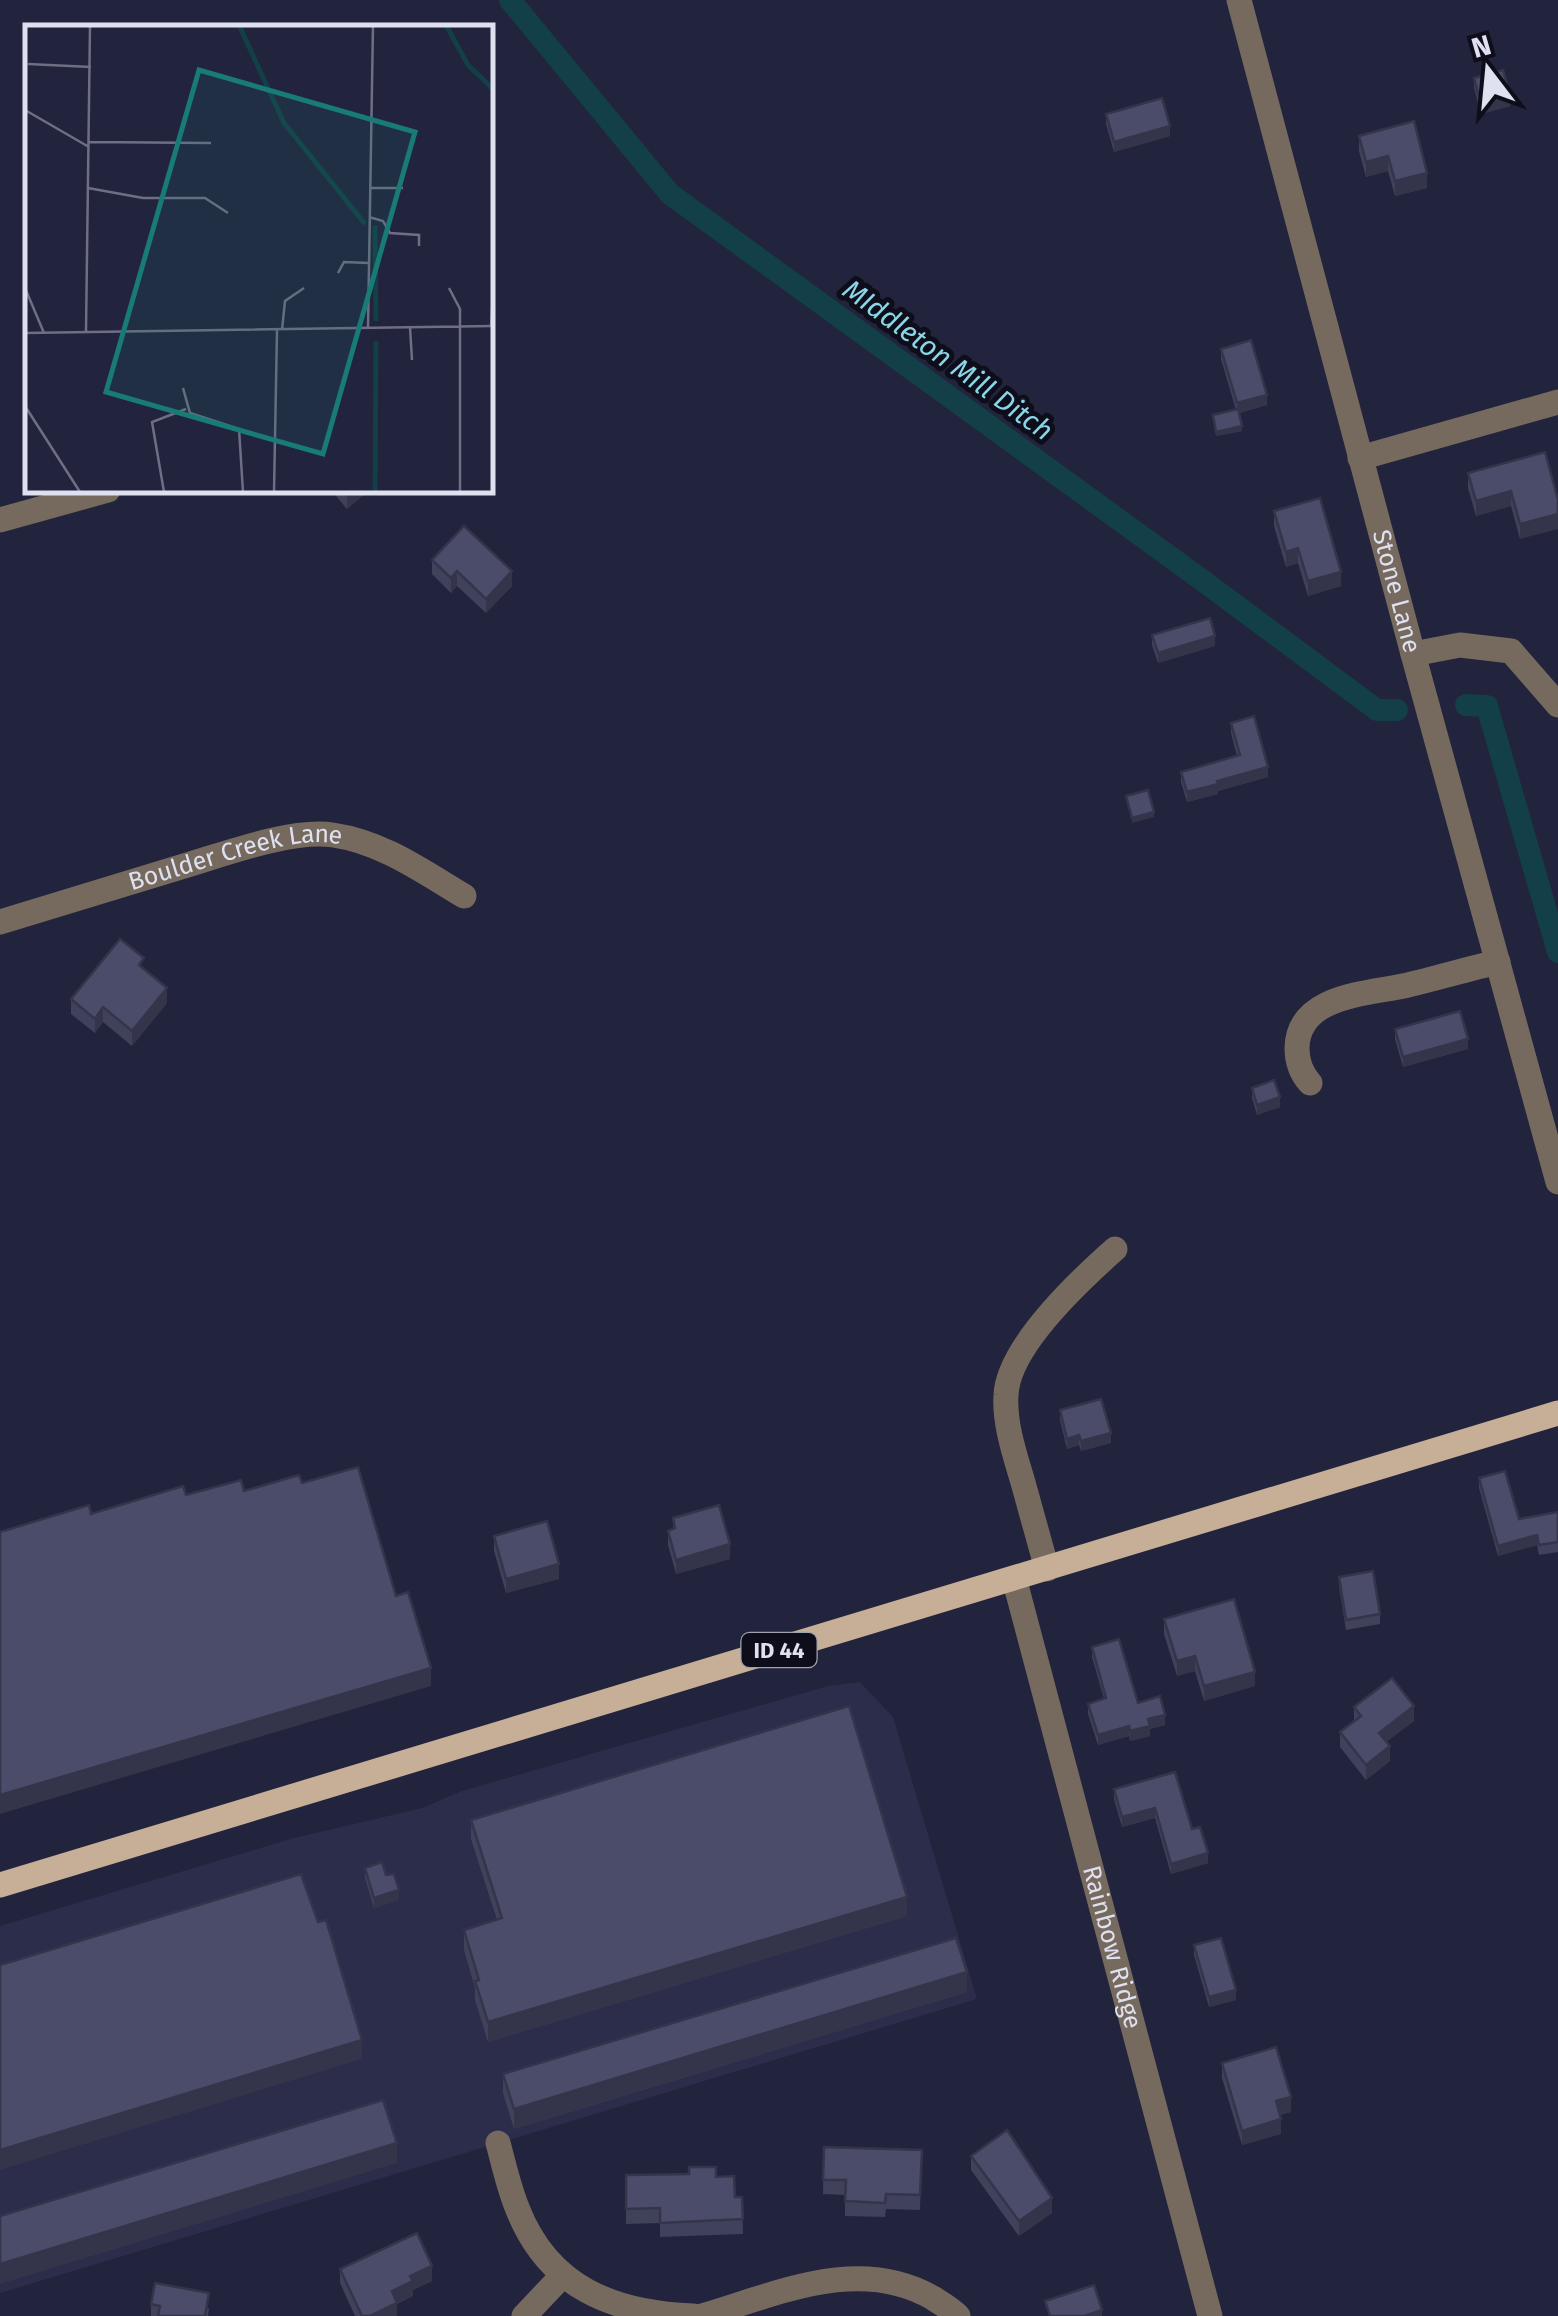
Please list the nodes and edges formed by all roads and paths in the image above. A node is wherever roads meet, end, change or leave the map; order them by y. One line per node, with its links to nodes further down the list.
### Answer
1 (1238, 0): 3 (street, Stone Lane)
2 (1558, 402): 3 (street)
3 (1360, 458): 6 (street, Stone Lane)
4 (101, 492): 5 (street)
5 (0, 520)
6 (1413, 654): 7 (street); 10 (street, Stone Lane)
7 (1558, 705)
8 (464, 896): 9 (street, Boulder Creek Lane)
9 (0, 922)
10 (1498, 962): 11 (street); 12 (street, Stone Lane)
11 (1310, 1083)
12 (1558, 1182)
13 (1116, 1249): 15 (street)
14 (1558, 1413): 15 (main road, ID 44)
15 (1047, 1569): 16 (main road, ID 44)
16 (1014, 1578): 17 (main road, ID 44); 24 (street, Rainbow Ridge)
17 (0, 1885)
18 (498, 2143): 19 (street)
19 (562, 2276): 20 (street); 21 (street)
20 (524, 2316)
21 (693, 2316)
22 (702, 2316): 23 (street)
23 (958, 2316)
24 (1210, 2316)

